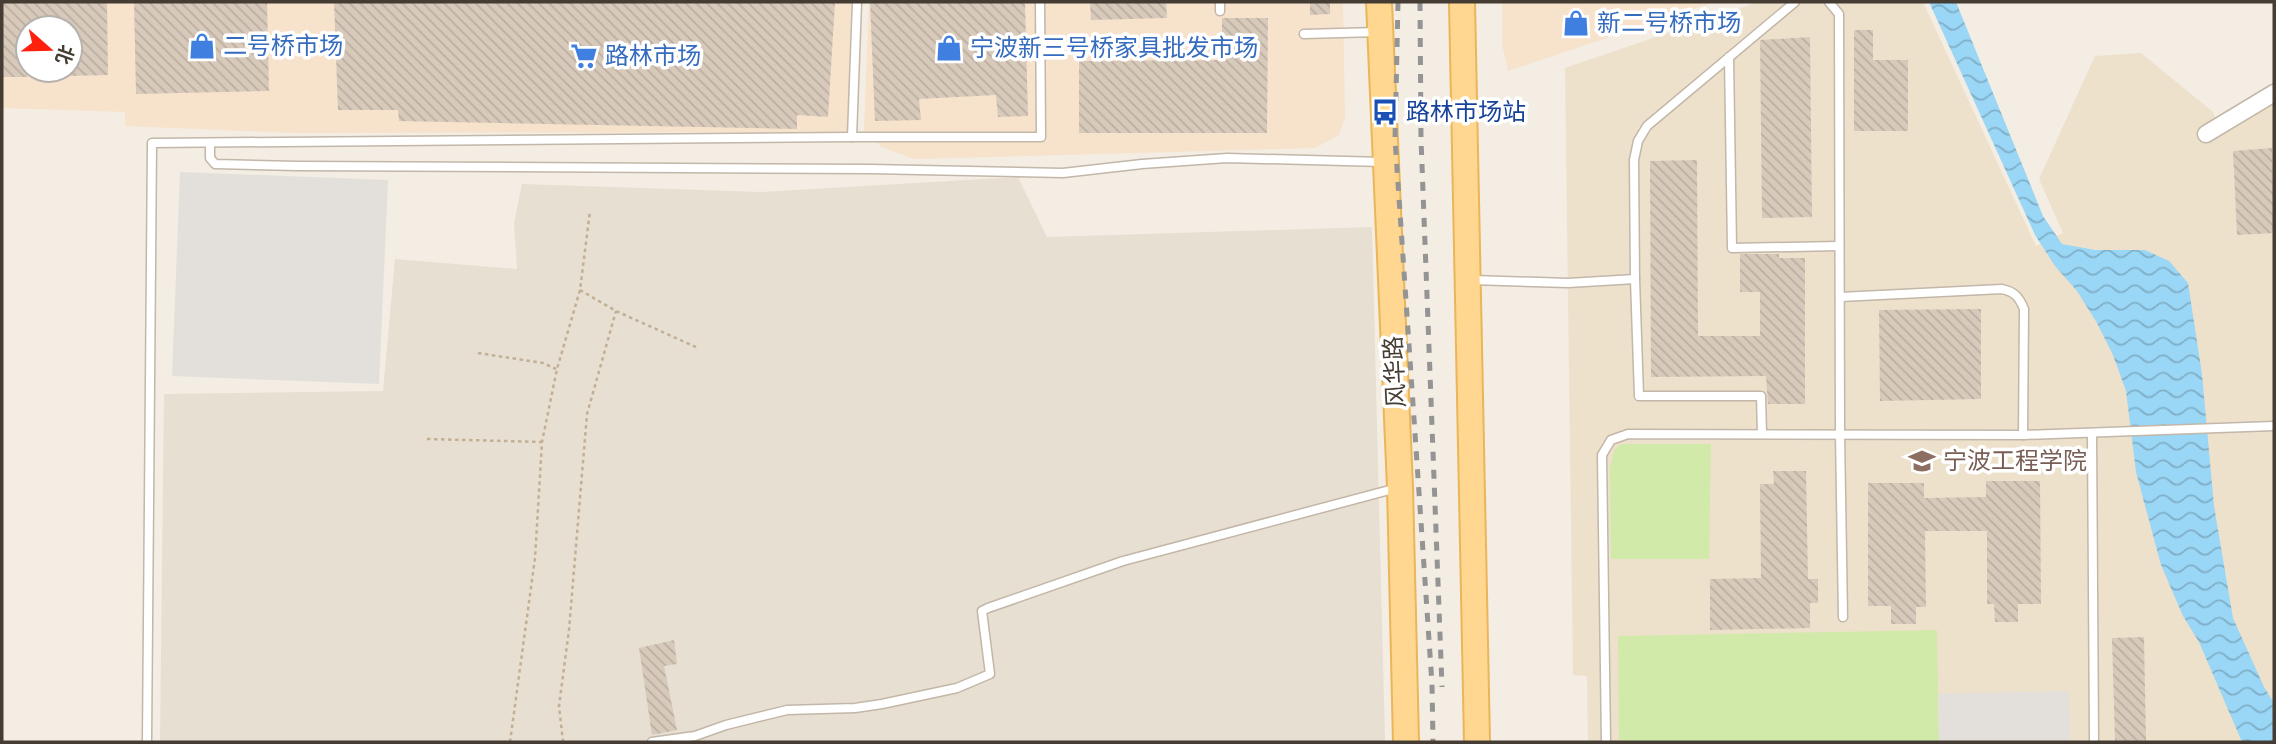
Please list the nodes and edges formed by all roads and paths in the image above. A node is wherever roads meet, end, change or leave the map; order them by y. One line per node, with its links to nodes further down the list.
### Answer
1 (857, 2): 12 (lane)
2 (1040, 2): 12 (lane)
3 (1379, 2): 7 (main road, 风华路)
4 (1462, 2): 18 (main road)
5 (1795, 2): 9 (lane)
6 (1829, 2): 16 (lane)
7 (1380, 32): 8 (lane); 14 (main road, 风华路)
8 (1304, 34)
9 (1729, 57): 16 (lane); 17 (lane)
10 (2274, 93): 11 (street)
11 (2206, 134)
12 (852, 137): 13 (lane)
13 (210, 143): 14 (lane); 34 (lane)
14 (1385, 162): 32 (main road, 风华路)
15 (590, 211): 19 (path)
16 (1839, 246): 20 (lane)
17 (1635, 279): 18 (lane); 26 (lane)
18 (1469, 280): 39 (main road)
19 (580, 290): 21 (path); 24 (path)
20 (1840, 297): 28 (lane); 29 (lane)
21 (616, 311): 22 (path); 36 (path)
22 (698, 348)
23 (478, 353): 24 (path)
24 (557, 369): 31 (path)
25 (2274, 426): 27 (lane)
26 (1762, 433): 28 (lane); 40 (lane)
27 (2092, 433): 29 (lane); 41 (lane)
28 (1840, 435): 29 (lane); 33 (lane)
29 (2023, 435)
30 (427, 439): 31 (path)
31 (542, 442): 35 (path)
32 (1400, 487): 37 (lane); 38 (main road, 风华路)
33 (1843, 617)
34 (147, 742)
35 (510, 742)
36 (564, 742)
37 (652, 742)
38 (1406, 742)
39 (1477, 742)
40 (1606, 742)
41 (2094, 742)

